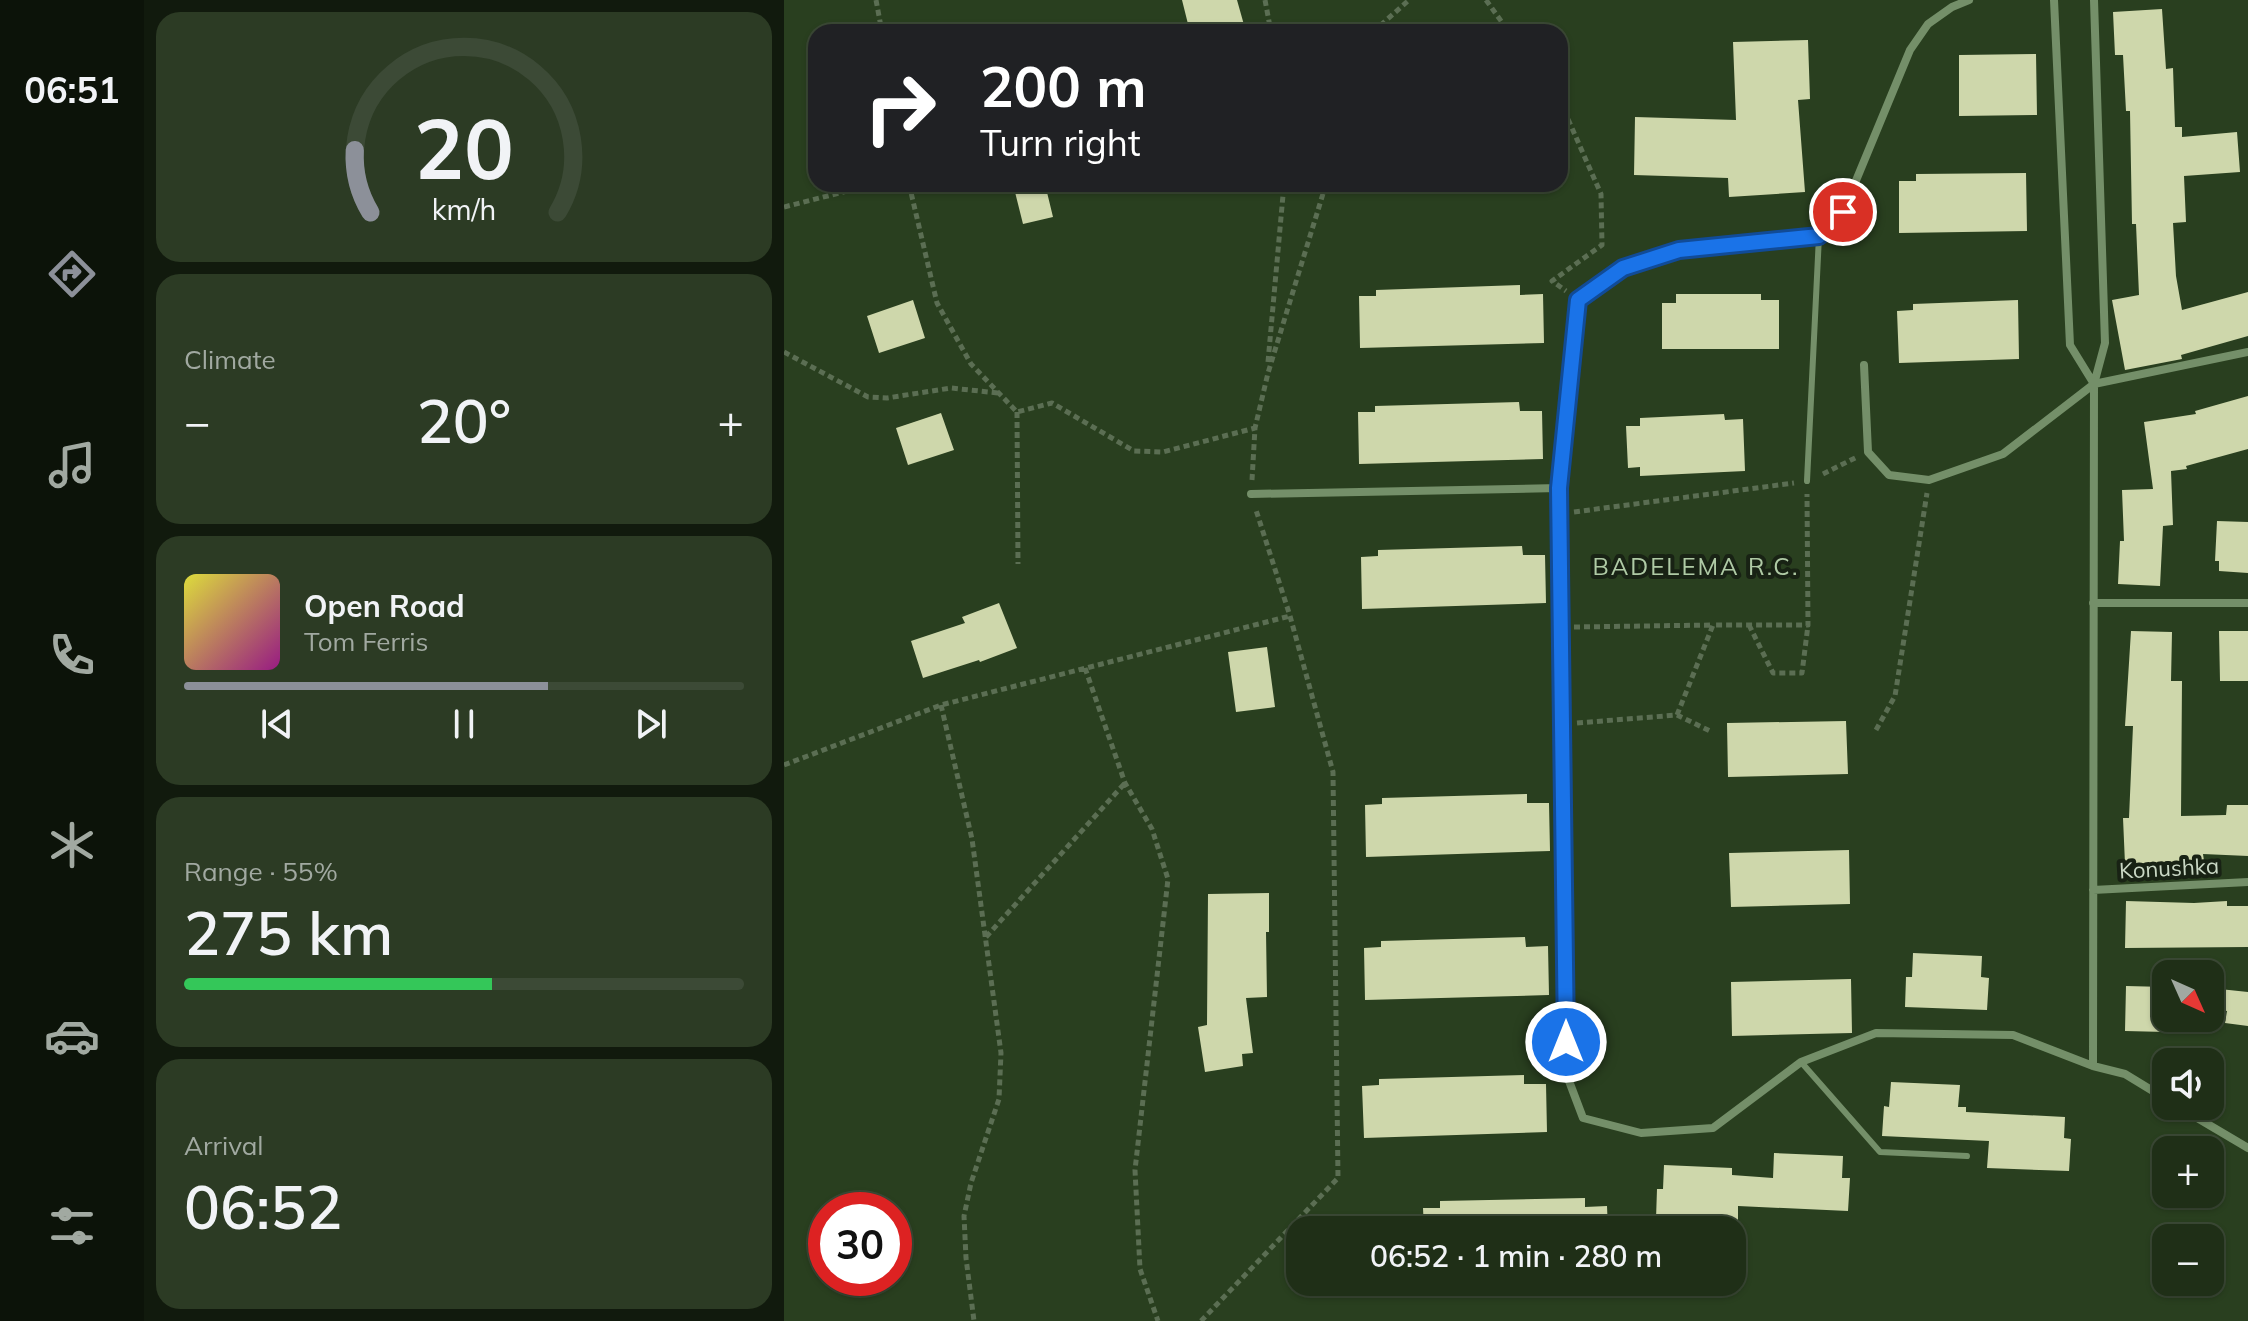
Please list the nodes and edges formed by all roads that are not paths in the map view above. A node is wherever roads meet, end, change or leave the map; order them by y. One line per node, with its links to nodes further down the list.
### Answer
1 (1969, 0): 4 (street)
2 (2054, 0): 7 (street)
3 (2094, 0): 7 (street)
4 (1819, 236): 8 (lane); 9 (street)
5 (2248, 352): 7 (street)
6 (1864, 365): 7 (street)
7 (2094, 384): 11 (street)
8 (1807, 481)
9 (1559, 488): 10 (street); 15 (street)
10 (1251, 494)
11 (2093, 603): 12 (street); 14 (street)
12 (2248, 603)
13 (2248, 882): 14 (street, Konushka)
14 (2093, 890): 16 (street)
15 (1801, 1062): 16 (street); 20 (lane)
16 (2093, 1066): 17 (street)
17 (2152, 1090)
18 (2201, 1120): 19 (street)
19 (2248, 1148)
20 (1967, 1156)

